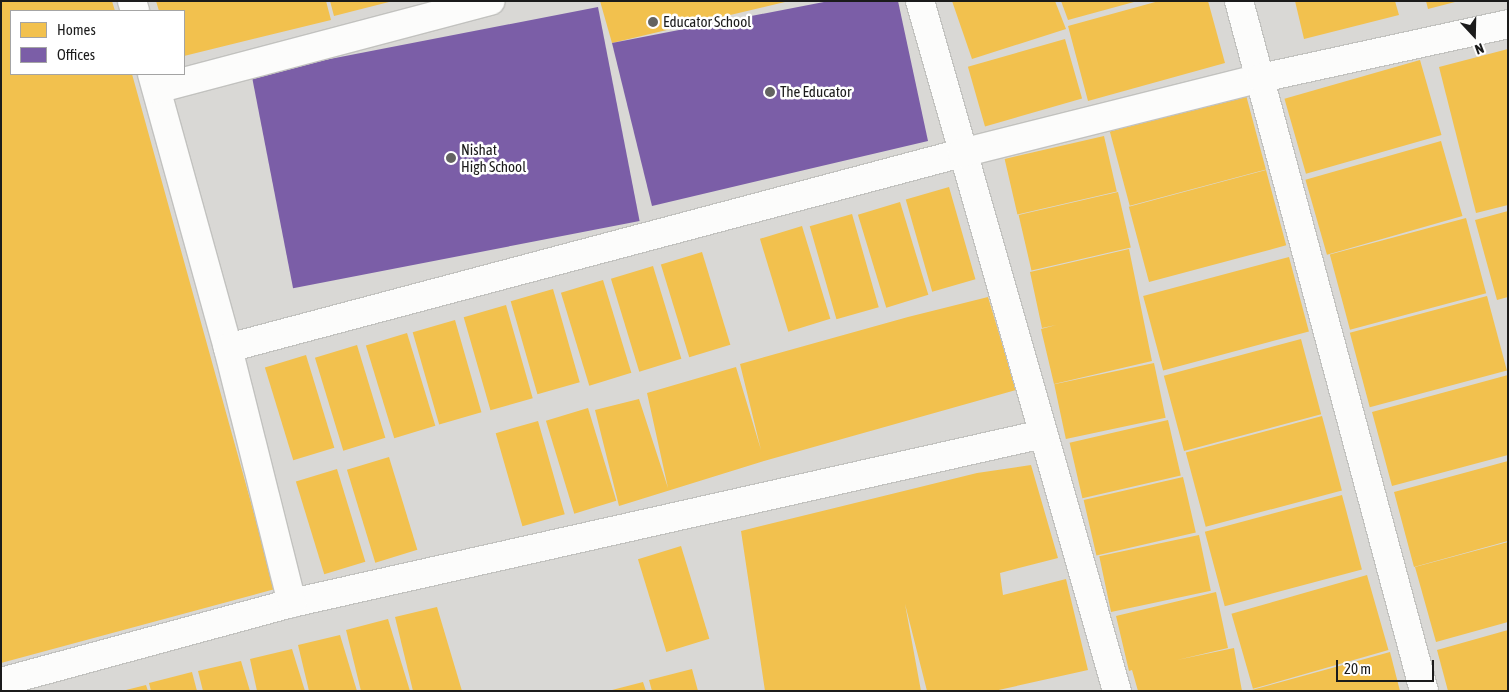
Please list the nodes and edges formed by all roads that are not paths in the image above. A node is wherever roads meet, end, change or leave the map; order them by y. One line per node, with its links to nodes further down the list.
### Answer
1 (491, 1): 6 (street)
2 (920, 1): 9 (street)
3 (1239, 1): 7 (street)
4 (1508, 24): 7 (street)
5 (184, 75): 8 (street)
6 (185, 75)
7 (1261, 78): 9 (street); 15 (street)
8 (155, 82): 10 (street)
9 (962, 153): 10 (street); 11 (street)
10 (228, 348): 12 (street)
11 (1043, 434): 12 (street); 14 (street)
12 (292, 603): 13 (street)
13 (1, 682)
14 (1117, 691)
15 (1424, 691)

